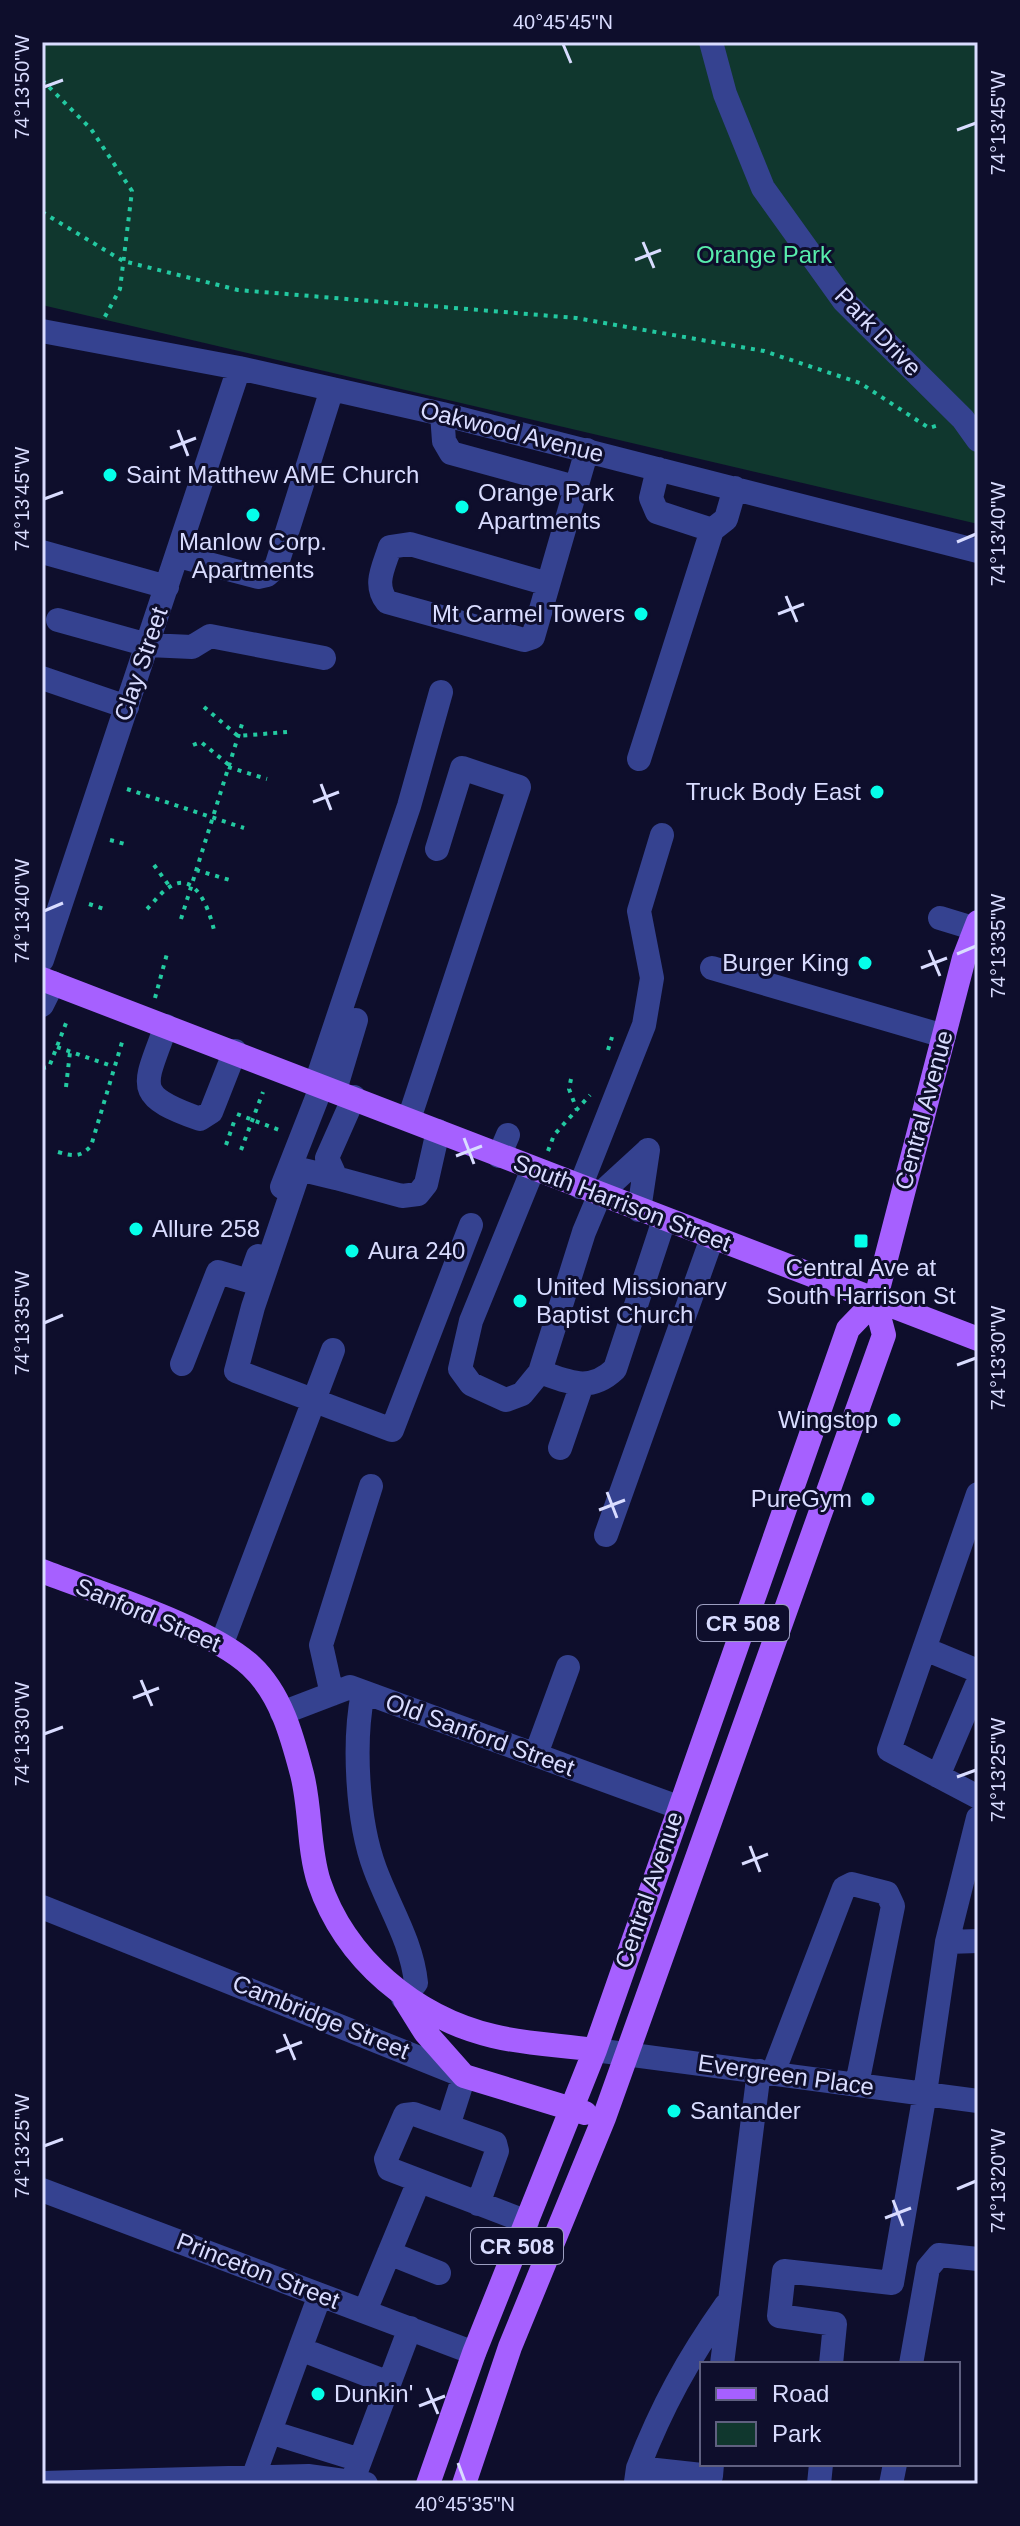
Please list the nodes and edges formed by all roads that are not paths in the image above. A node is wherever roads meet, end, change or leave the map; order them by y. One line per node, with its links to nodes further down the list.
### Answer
1 (711, 42): 6 (street, Park Drive)
2 (42, 331): 3 (street, Oakwood Avenue)
3 (239, 368): 4 (street, Oakwood Avenue); 14 (street, Clay Street)
4 (332, 389): 5 (street, Oakwood Avenue); 14 (street)
5 (442, 414): 7 (street, Oakwood Avenue); 9 (street)
6 (978, 440)
7 (587, 450): 8 (street, Oakwood Avenue); 9 (street)
8 (658, 469): 10 (street, Oakwood Avenue); 11 (street)
9 (575, 487): 15 (street)
10 (735, 488): 11 (street); 12 (street, Oakwood Avenue)
11 (712, 530): 23 (street)
12 (978, 551)
13 (42, 552): 16 (street)
14 (178, 556): 16 (street, Clay Street)
15 (548, 584): 15 (street)
16 (167, 587): 18 (street, Clay Street)
17 (58, 620): 18 (street)
18 (148, 645): 19 (street); 22 (street, Clay Street)
19 (324, 658)
20 (42, 678): 22 (street)
21 (441, 692): 38 (street)
22 (127, 707): 27 (street, Clay Street)
23 (639, 759)
24 (662, 835): 42 (street)
25 (437, 849): 39 (street)
26 (410, 854): 38 (street)
27 (52, 901): 30 (street, Clay Street)
28 (940, 918): 29 (street)
29 (977, 925): 31 (main road, Central Avenue / CR 508)
30 (42, 960)
31 (971, 960): 35 (main road, Central Avenue / CR 508)
32 (712, 968): 35 (street)
33 (46, 989): 34 (main road, South Harrison Street)
34 (166, 1026): 36 (main road, South Harrison Street); 36 (street)
35 (944, 1036): 47 (main road, Central Avenue / CR 508)
36 (235, 1051): 38 (main road, South Harrison Street)
37 (439, 1075): 39 (street)
38 (332, 1089): 39 (main road, South Harrison Street); 41 (street); 50 (street)
39 (422, 1125): 40 (main road, South Harrison Street); 41 (street)
40 (540, 1162): 42 (main road, South Harrison Street); 51 (street)
41 (336, 1178): 53 (street)
42 (590, 1190): 43 (main road, South Harrison Street); 43 (street); 51 (street)
43 (639, 1210): 44 (main road, South Harrison Street)
44 (664, 1220): 46 (main road, South Harrison Street); 52 (street)
45 (471, 1225): 53 (street)
46 (712, 1238): 47 (main road, South Harrison Street); 57 (street)
47 (875, 1301): 48 (main road, South Harrison Street); 70 (main road, Central Avenue / CR 508); 77 (main road, Central Avenue / CR 508)
48 (978, 1339)
49 (333, 1350): 53 (street)
50 (182, 1364)
51 (540, 1372): 52 (street)
52 (581, 1387): 54 (street)
53 (314, 1400): 59 (street)
54 (560, 1448)
55 (371, 1486): 65 (street)
56 (978, 1494): 60 (street)
57 (606, 1535)
58 (42, 1571): 59 (main road, Sanford Street)
59 (222, 1643): 66 (main road, Sanford Street)
60 (925, 1649): 62 (street); 68 (street)
61 (568, 1667): 67 (street)
62 (978, 1671)
63 (978, 1682): 68 (street)
64 (363, 1693): 65 (street, Old Sanford Street); 67 (street, Old Sanford Street); 75 (street)
65 (332, 1694): 66 (street, Old Sanford Street)
66 (282, 1713): 75 (main road, Sanford Street)
67 (536, 1754): 70 (street, Old Sanford Street)
68 (938, 1776): 69 (street)
69 (978, 1797)
70 (678, 1807): 76 (main road, Central Avenue / CR 508)
71 (978, 1818): 74 (street)
72 (42, 1907): 79 (street, Cambridge Street)
73 (978, 1941): 74 (street)
74 (947, 1942): 81 (street)
75 (403, 1998): 76 (main road, Sanford Street); 79 (main road)
76 (595, 2050): 77 (street, Evergreen Place); 83 (main road, Central Avenue / CR 508)
77 (624, 2054): 78 (street, Evergreen Place); 84 (main road, Central Avenue / CR 508)
78 (766, 2072): 80 (street, Evergreen Place); 80 (street); 94 (street)
79 (464, 2076): 83 (main road, Cambridge Street); 85 (street)
80 (857, 2084): 81 (street, Evergreen Place)
81 (925, 2093): 82 (street, Evergreen Place); 100 (street)
82 (978, 2101)
83 (572, 2112): 84 (main road, Cambridge Street); 89 (main road, Central Avenue / CR 508)
84 (604, 2116): 110 (main road, Central Avenue / CR 508)
85 (448, 2126): 86 (street); 88 (street)
86 (419, 2181): 88 (street); 90 (street)
87 (42, 2190): 93 (street, Princeton Street)
88 (478, 2204): 89 (street)
89 (527, 2222): 98 (main road, Central Avenue / CR 508)
90 (389, 2253): 92 (street); 95 (street)
91 (978, 2259): 101 (street)
92 (439, 2273)
93 (320, 2295): 95 (street, Princeton Street); 97 (street)
94 (728, 2302): 99 (street); 106 (street)
95 (365, 2311): 96 (street, Princeton Street)
96 (410, 2328): 98 (street, Princeton Street); 102 (street)
97 (300, 2349): 102 (street); 103 (street)
98 (474, 2353): 109 (main road, Central Avenue / CR 508)
99 (722, 2362)
100 (831, 2362)
101 (911, 2362)
102 (389, 2383): 105 (street)
103 (270, 2432): 105 (street); 107 (street)
104 (712, 2466): 106 (street)
105 (359, 2476): 107 (street)
106 (636, 2476)
107 (253, 2478): 108 (street)
108 (42, 2483)
109 (428, 2484)
110 (464, 2484)

